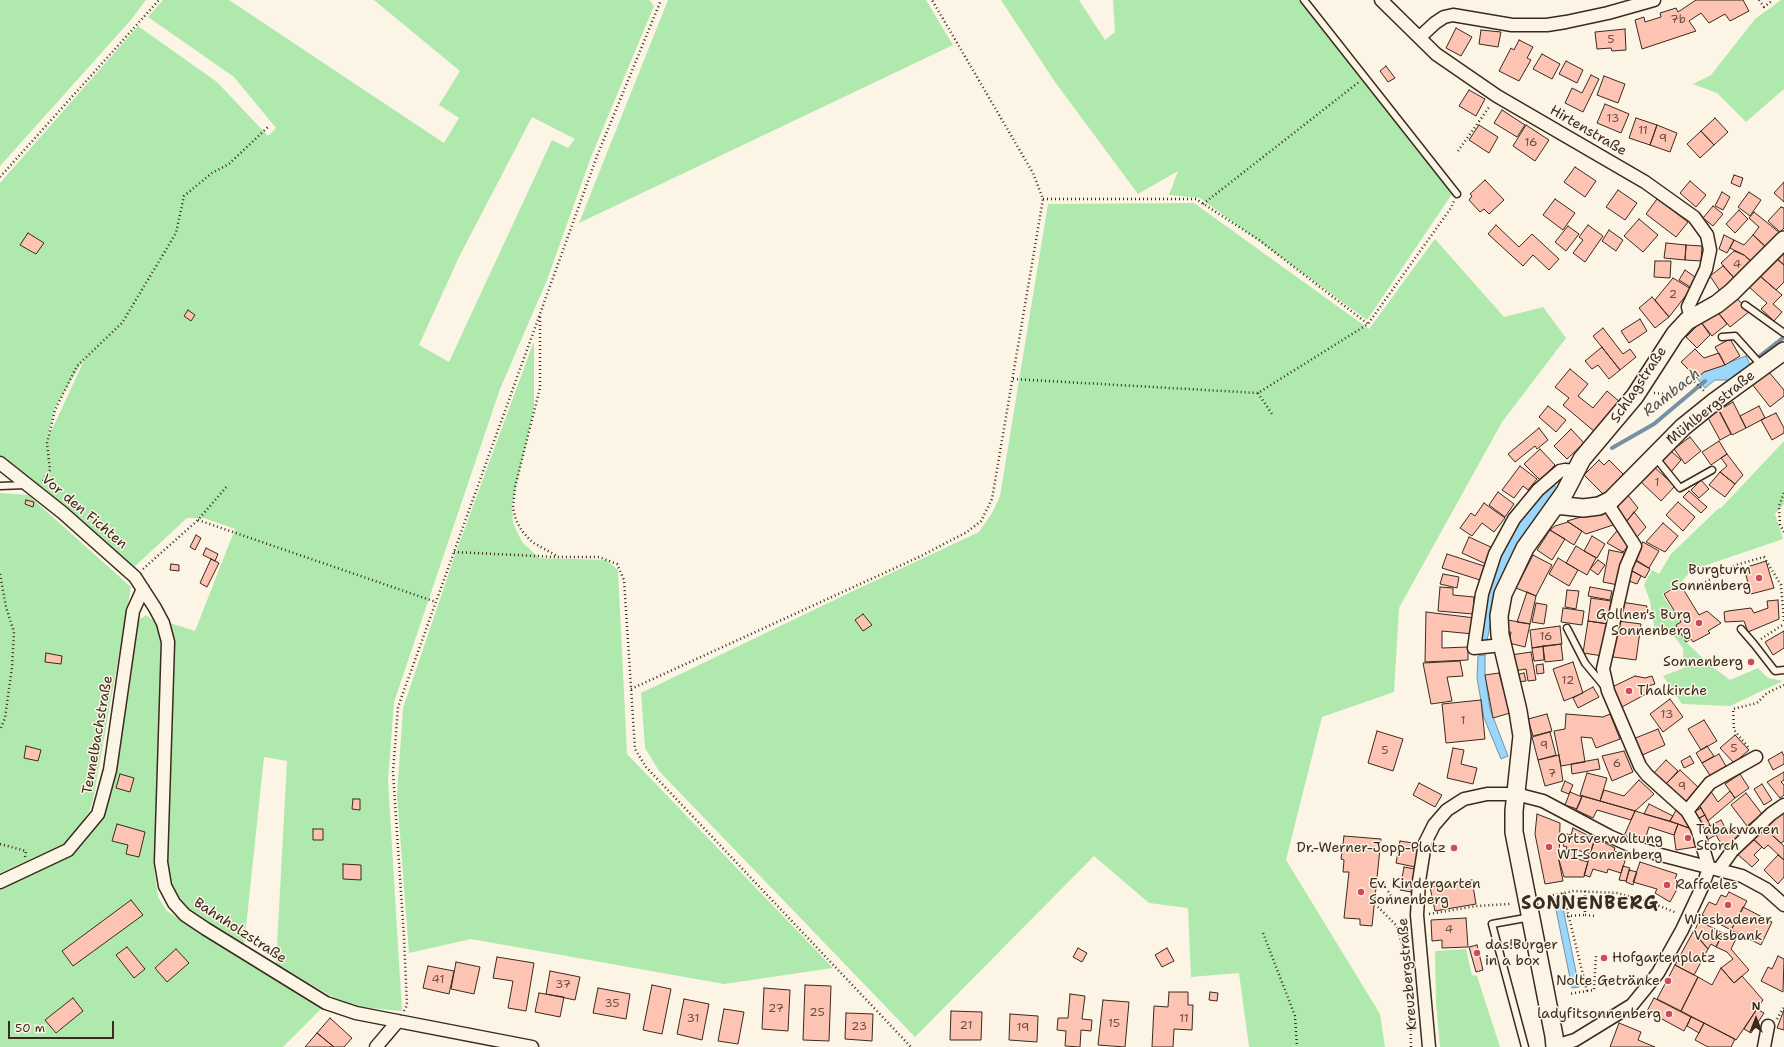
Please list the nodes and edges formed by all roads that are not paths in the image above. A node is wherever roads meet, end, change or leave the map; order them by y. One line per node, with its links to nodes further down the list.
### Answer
1 (1304, 0): 5 (lane)
2 (1381, 0): 4 (street, Hirtenstraße)
3 (1654, 0): 4 (street)
4 (1420, 37): 8 (street, Hirtenstraße)
5 (1457, 194)
6 (1784, 240): 8 (main road, Schlagstraße)
7 (1745, 305): 9 (lane)
8 (1691, 319): 16 (main road, Schlagstraße)
9 (1783, 332)
10 (1722, 337): 12 (lane)
11 (1784, 351): 12 (main road, Mühlbergstraße)
12 (1762, 367): 13 (main road, Mühlbergstraße)
13 (1654, 456): 15 (lane); 19 (main road, Mühlbergstraße)
14 (0, 463): 18 (street, Vor den Fichten)
15 (1712, 470)
16 (1576, 471): 20 (main road, Schlagstraße); 24 (street)
17 (0, 486): 18 (lane)
18 (32, 488): 21 (street, Vor den Fichten)
19 (1607, 503): 20 (main road); 26 (street)
20 (1556, 505): 24 (main road, Schlagstraße)
21 (143, 589): 32 (street, Tennelbachstraße); 35 (street, Bahnholzstraße)
22 (1567, 628): 26 (lane)
23 (1741, 629): 25 (lane)
24 (1502, 645): 28 (main road, Schlagstraße)
25 (1784, 670)
26 (1608, 691): 30 (street)
27 (1756, 757): 30 (street)
28 (1516, 794): 31 (street, Kreuzbergstraße); 34 (main road, Schlagstraße); 39 (street, Kreuzbergstraße)
29 (1784, 805): 31 (street)
30 (1687, 811): 31 (street)
31 (1714, 868): 33 (street, Kreuzbergstraße); 41 (street)
32 (0, 882)
33 (1784, 905)
34 (1531, 917): 40 (lane); 41 (main road, Schlagstraße)
35 (398, 1021): 37 (street); 38 (street, Bahnholzstraße)
36 (1772, 1023): 42 (street)
37 (376, 1047)
38 (532, 1047)
39 (1429, 1047)
40 (1526, 1047)
41 (1553, 1047)
42 (1764, 1047)

